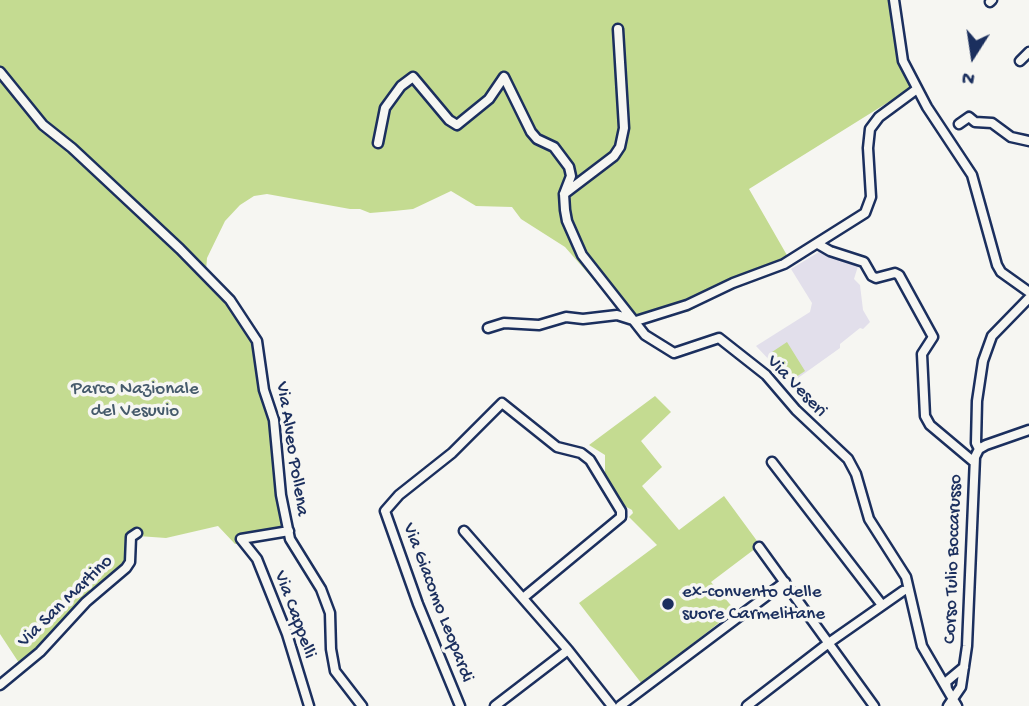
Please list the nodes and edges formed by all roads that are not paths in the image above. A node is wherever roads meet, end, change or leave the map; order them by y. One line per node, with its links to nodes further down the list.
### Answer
1 (894, 0): 6 (street)
2 (618, 29): 10 (street)
3 (1029, 52): 4 (street)
4 (1020, 61)
5 (0, 72): 20 (street, Via Alveo Pollena)
6 (917, 89): 11 (street); 12 (street)
7 (959, 124): 8 (street)
8 (1029, 141)
9 (378, 143): 10 (street, Via Veseri)
10 (564, 194): 14 (street, Via Veseri)
11 (818, 244): 14 (street); 19 (street)
12 (1029, 292)
13 (1029, 298): 17 (street)
14 (636, 321): 15 (street); 31 (street, Via Veseri)
15 (488, 328)
16 (1029, 430): 17 (street, Corso Tulio Boccarusso)
17 (979, 449): 19 (street, Corso Tulio Boccarusso)
18 (772, 462): 27 (street)
19 (974, 462): 30 (street, Corso Tulio Boccarusso)
20 (289, 531): 36 (street, Via Cappelli); 37 (street, Via Alveo Pollena)
21 (464, 531): 26 (street)
22 (137, 533): 34 (street, Via San Martino)
23 (759, 547): 24 (street)
24 (785, 582): 28 (street); 41 (street)
25 (903, 591): 27 (street)
26 (523, 598): 29 (street); 38 (street, Via Giacomo Leopardi)
27 (882, 605): 28 (street)
28 (830, 642): 42 (street); 43 (street)
29 (568, 650): 39 (street); 40 (street)
30 (964, 667): 32 (street); 33 (street, Corso Tulio Boccarusso)
31 (937, 673): 32 (street); 35 (street)
32 (951, 677): 33 (street); 35 (street)
33 (961, 682): 35 (street, Corso Tulio Boccarusso)
34 (0, 685)
35 (953, 698)
36 (309, 706)
37 (362, 706)
38 (460, 706)
39 (495, 706)
40 (612, 706)
41 (621, 706)
42 (747, 706)
43 (874, 706)

